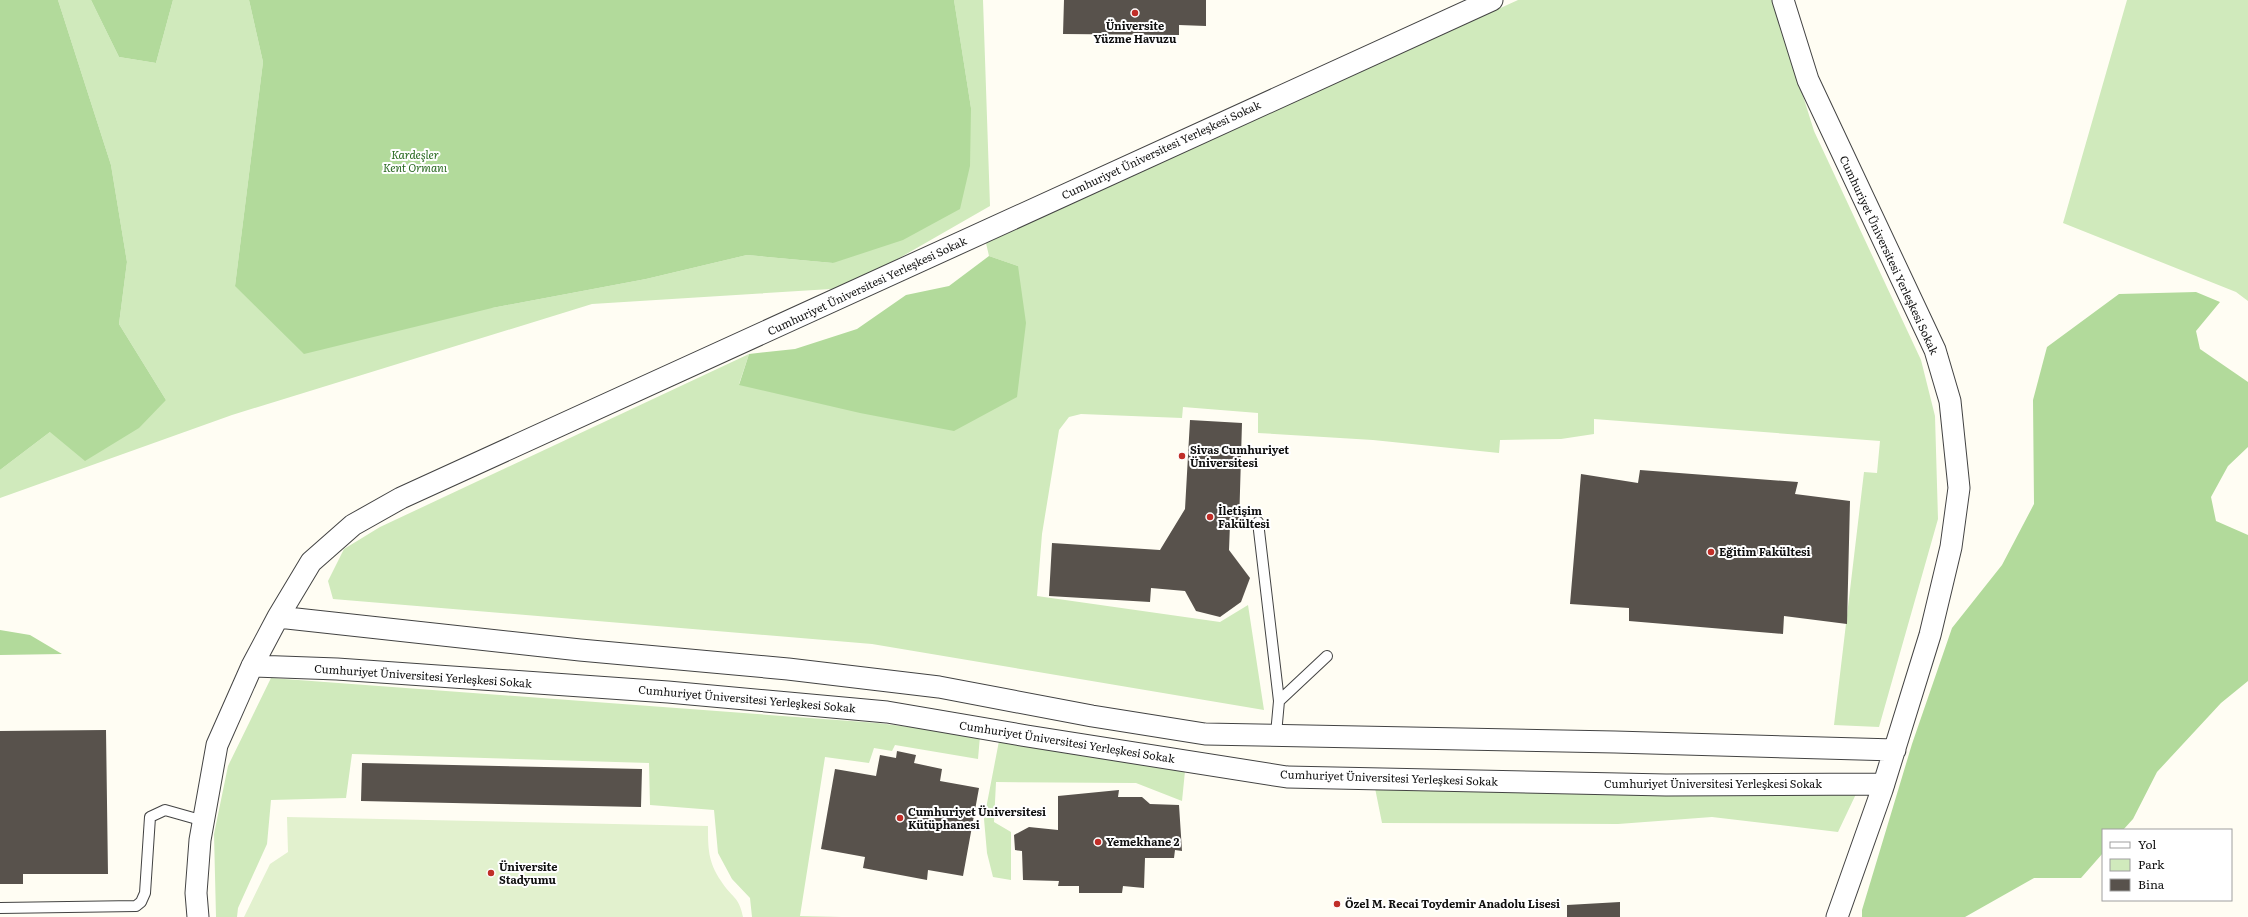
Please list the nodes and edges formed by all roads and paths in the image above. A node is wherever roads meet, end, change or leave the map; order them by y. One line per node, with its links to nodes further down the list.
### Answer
1 (1492, 0): 4 (street, Cumhuriyet Üniversitesi Yerleşkesi Sokak)
2 (1783, 0): 9 (street, Cumhuriyet Üniversitesi Yerleşkesi Sokak)
3 (1258, 522): 7 (lane)
4 (278, 617): 6 (street, Cumhuriyet Üniversitesi Yerleşkesi Sokak); 8 (street)
5 (1327, 656): 7 (lane)
6 (252, 666): 10 (street, Cumhuriyet Üniversitesi Yerleşkesi Sokak); 11 (street, Cumhuriyet Üniversitesi Yerleşkesi Sokak)
7 (1280, 701): 8 (lane)
8 (1276, 734): 9 (street)
9 (1895, 750): 10 (street, Cumhuriyet Üniversitesi Yerleşkesi Sokak)
10 (1884, 784): 14 (street, Cumhuriyet Üniversitesi Yerleşkesi Sokak)
11 (204, 821): 12 (lane); 13 (street, Cumhuriyet Üniversitesi Yerleşkesi Sokak)
12 (0, 908)
13 (198, 917)
14 (1837, 917)

